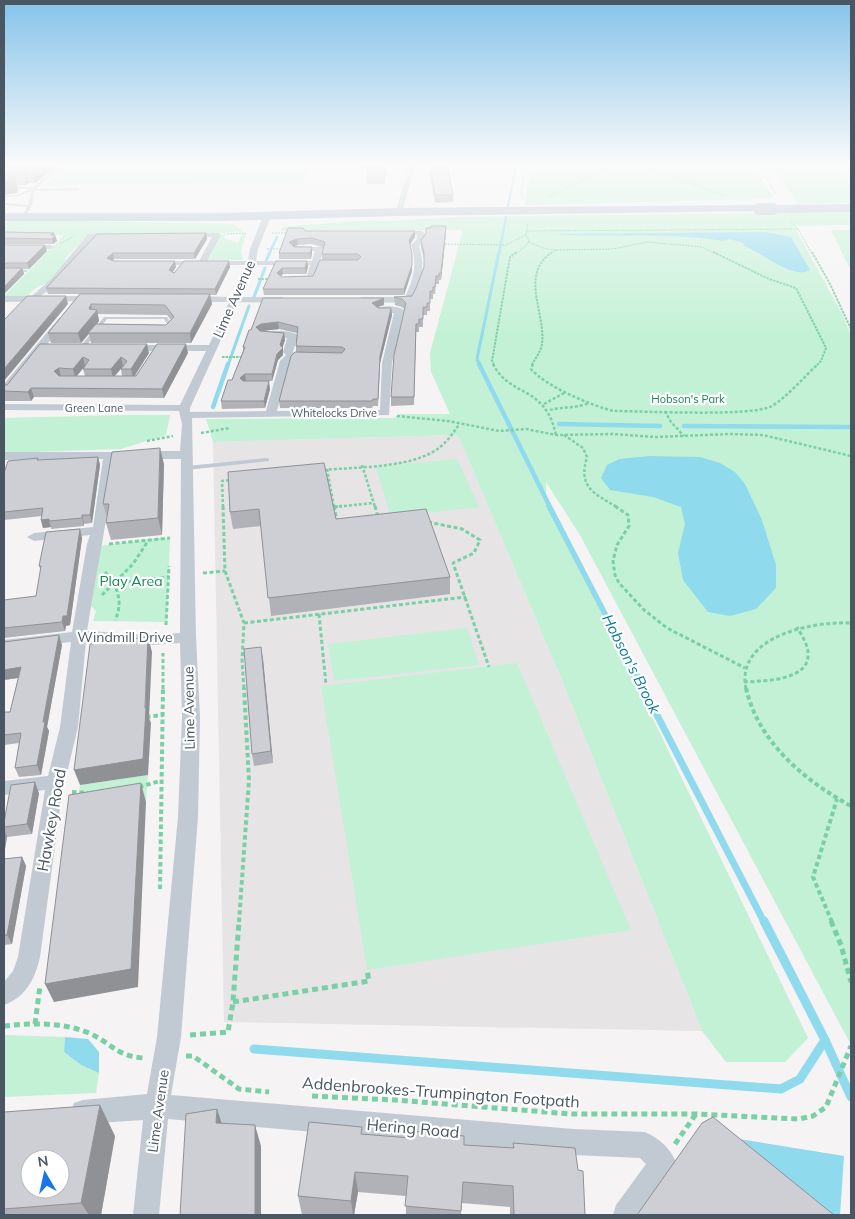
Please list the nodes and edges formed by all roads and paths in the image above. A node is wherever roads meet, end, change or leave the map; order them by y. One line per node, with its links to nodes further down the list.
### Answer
1 (265, 223): 4 (path); 8 (path); 21 (street, Lime Avenue)
2 (791, 223): 3 (path)
3 (798, 229): 9 (path); 27 (path)
4 (289, 233)
5 (382, 233): 12 (street)
6 (79, 234): 13 (path)
7 (178, 235): 8 (street)
8 (217, 235): 20 (street)
9 (526, 235): 11 (path); 12 (path)
10 (130, 236): 30 (street)
11 (528, 242): 18 (path); 50 (path)
12 (418, 244): 34 (street)
13 (50, 247): 14 (street)
14 (5, 248)
15 (265, 249): 16 (path)
16 (283, 249)
17 (295, 249): 22 (street)
18 (557, 250): 48 (path); 54 (path)
19 (144, 263): 20 (street)
20 (202, 263): 21 (street)
21 (252, 263): 22 (street); 32 (street, Lime Avenue)
22 (320, 263): 26 (street)
23 (4, 271): 24 (lane)
24 (26, 271)
25 (258, 279): 26 (path)
26 (284, 279)
27 (829, 282): 28 (path); 36 (path)
28 (828, 288)
29 (4, 299): 30 (street)
30 (34, 299): 41 (street)
31 (176, 299): 32 (street)
32 (235, 300): 33 (street); 45 (street, Lime Avenue)
33 (290, 300)
34 (355, 300)
35 (371, 310): 56 (street, Whitelocks Drive)
36 (851, 328)
37 (96, 331): 38 (lane); 39 (lane); 43 (lane)
38 (105, 331)
39 (159, 331)
40 (264, 334): 55 (street)
41 (39, 348): 42 (street); 47 (street)
42 (56, 348)
43 (82, 348)
44 (120, 348): 45 (street)
45 (218, 353): 46 (path); 53 (street, Lime Avenue)
46 (245, 357)
47 (4, 391)
48 (566, 392): 49 (path); 50 (path)
49 (589, 403): 52 (path); 54 (path)
50 (544, 404): 52 (path)
51 (4, 407): 53 (street, Green Lane)
52 (550, 410): 59 (path)
53 (186, 411): 55 (street, Whitelocks Drive); 65 (street, Lime Avenue)
54 (665, 411): 60 (path)
55 (271, 413): 56 (street, Whitelocks Drive)
56 (385, 413): 57 (path)
57 (458, 424): 59 (path); 66 (path)
58 (564, 434): 59 (path); 60 (path); 97 (path)
59 (556, 435)
60 (685, 437): 63 (path)
61 (110, 454): 62 (street); 65 (street); 77 (street, Hawkey Road)
62 (4, 456)
63 (851, 456)
64 (267, 460): 65 (lane)
65 (187, 462): 83 (street, Lime Avenue)
66 (362, 465): 67 (path); 70 (path)
67 (327, 469): 68 (path); 71 (path)
68 (318, 470)
69 (239, 479): 82 (path)
70 (374, 503): 71 (path); 72 (path)
71 (334, 507): 73 (path)
72 (378, 518)
73 (337, 522)
74 (418, 523): 86 (path)
75 (171, 528): 78 (path)
76 (34, 537): 77 (street)
77 (101, 537): 79 (path); 92 (street, Hawkey Road)
78 (170, 538): 79 (path); 80 (path)
79 (148, 541): 85 (path)
80 (170, 547)
81 (170, 557): 84 (path)
82 (225, 571): 83 (path); 89 (path)
83 (189, 575): 93 (street, Lime Avenue)
84 (169, 577): 88 (path); 94 (path)
85 (114, 582)
86 (466, 596): 87 (path); 96 (path)
87 (319, 614): 89 (path); 99 (path)
88 (116, 620)
89 (244, 623): 113 (path)
90 (851, 623): 91 (path)
91 (797, 628): 97 (path); 98 (path)
92 (79, 636): 94 (street, Windmill Drive); 95 (street, Windmill Drive); 104 (street, Hawkey Road)
93 (188, 637): 94 (street, Windmill Drive); 117 (street, Lime Avenue)
94 (164, 639): 100 (path)
95 (4, 645)
96 (488, 667)
97 (745, 668): 98 (path)
98 (744, 682): 107 (path)
99 (326, 685)
100 (163, 715): 101 (path); 102 (path)
101 (144, 717)
102 (160, 781): 105 (path); 109 (path)
103 (4, 788): 104 (street)
104 (55, 788): 106 (path); 112 (street, Hawkey Road)
105 (130, 791)
106 (94, 794)
107 (837, 799): 108 (path); 111 (path)
108 (851, 806)
109 (160, 900)
110 (367, 970): 113 (path)
111 (851, 982)
112 (11, 990): 114 (path)
113 (233, 1002): 117 (path)
114 (34, 1024): 115 (path); 117 (path)
115 (4, 1026)
116 (851, 1046): 122 (path, Addenbrookes-Trumpington Footpath)
117 (167, 1047): 118 (path); 120 (street, Lime Avenue)
118 (275, 1093)
119 (302, 1096): 122 (path, Addenbrookes-Trumpington Footpath)
120 (157, 1106): 121 (street, Hering Road); 123 (street, Hering Road); 124 (street, Lime Avenue)
121 (61, 1113)
122 (696, 1114): 123 (path)
123 (663, 1162): 125 (street)
124 (146, 1215)
125 (626, 1215)

